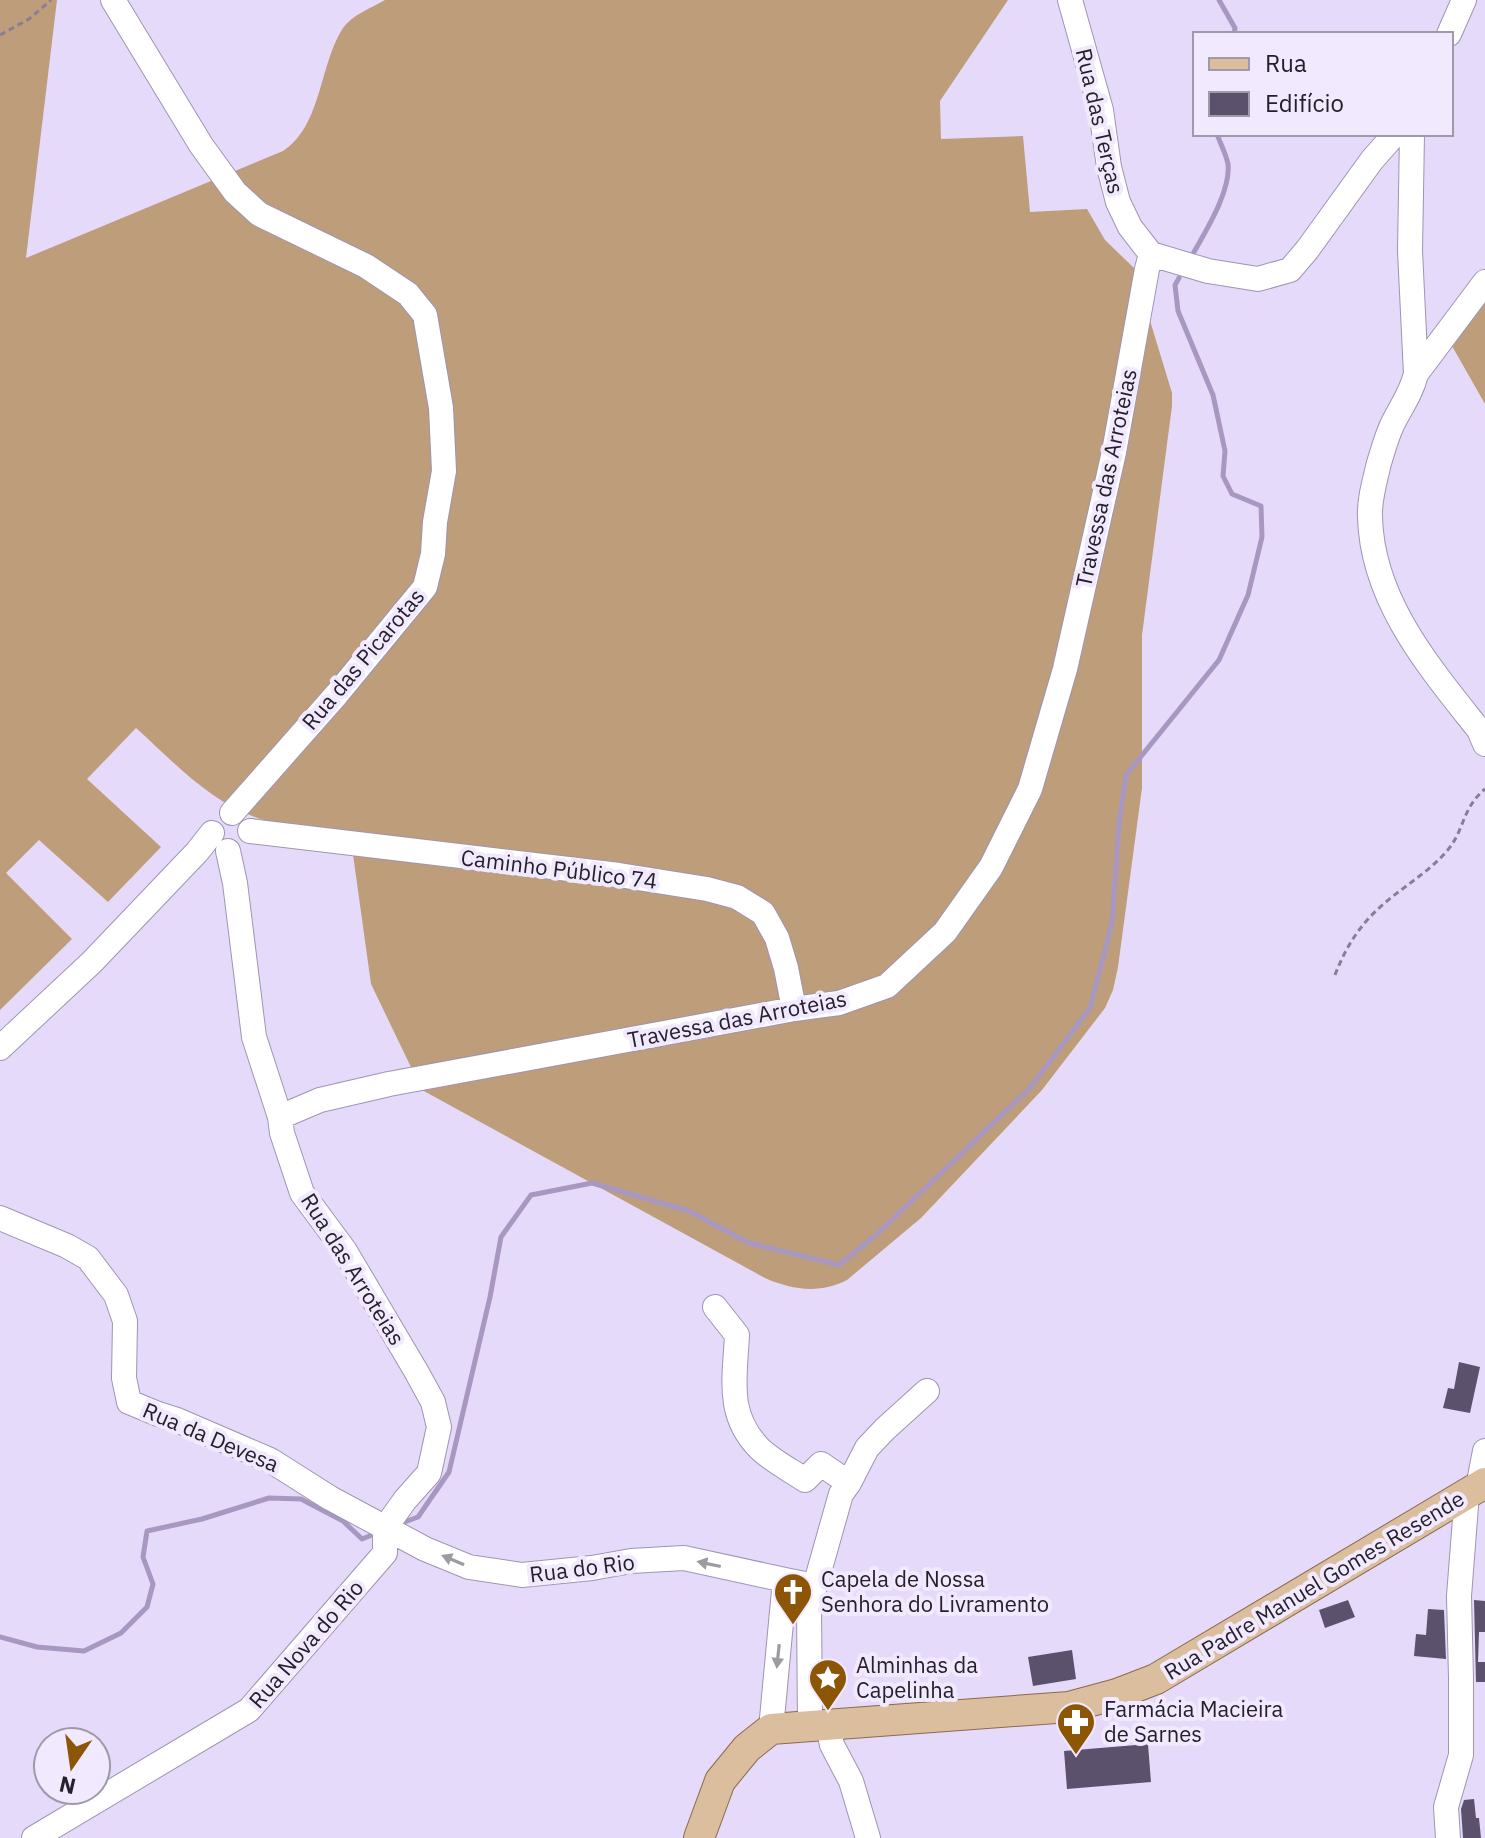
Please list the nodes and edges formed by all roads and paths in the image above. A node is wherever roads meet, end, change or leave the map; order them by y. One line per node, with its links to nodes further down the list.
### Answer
1 (51, 0): 6 (path)
2 (113, 0): 14 (street, Rua das Picarotas)
3 (1070, 0): 9 (street, Rua das Terças)
4 (1464, 0): 5 (street)
5 (1450, 32)
6 (0, 35)
7 (1393, 136): 9 (street)
8 (1412, 136): 11 (street)
9 (1151, 254): 18 (street, Travessa das Arroteias)
10 (1485, 282): 11 (street)
11 (1416, 374): 12 (street)
12 (1485, 744)
13 (1485, 789): 17 (path)
14 (232, 813): 15 (street); 16 (street)
15 (250, 831): 16 (street); 18 (street, Caminho Público 74)
16 (220, 842): 19 (street); 20 (street, Rua das Arroteias)
17 (1335, 975)
18 (794, 1009): 20 (street, Travessa das Arroteias)
19 (0, 1048)
20 (280, 1117): 27 (street, Rua das Arroteias)
21 (0, 1218): 27 (street, Rua da Devesa)
22 (715, 1307): 25 (street)
23 (927, 1391): 25 (street)
24 (1485, 1455): 26 (street)
25 (849, 1483): 29 (street)
26 (1477, 1488): 30 (main road, Rua Padre Manuel Gomes Resende); 35 (street)
27 (385, 1528): 28 (street, Rua do Rio, one-way to 27); 32 (street, Rua Nova do Rio)
28 (785, 1580): 29 (street, Rua do Rio); 31 (street, one-way to 31)
29 (815, 1586): 30 (street)
30 (819, 1725): 31 (main road, Rua Padre Manuel Gomes Resende); 34 (street)
31 (771, 1729): 33 (main road)
32 (34, 1838)
33 (699, 1838)
34 (868, 1838)
35 (1448, 1838)

